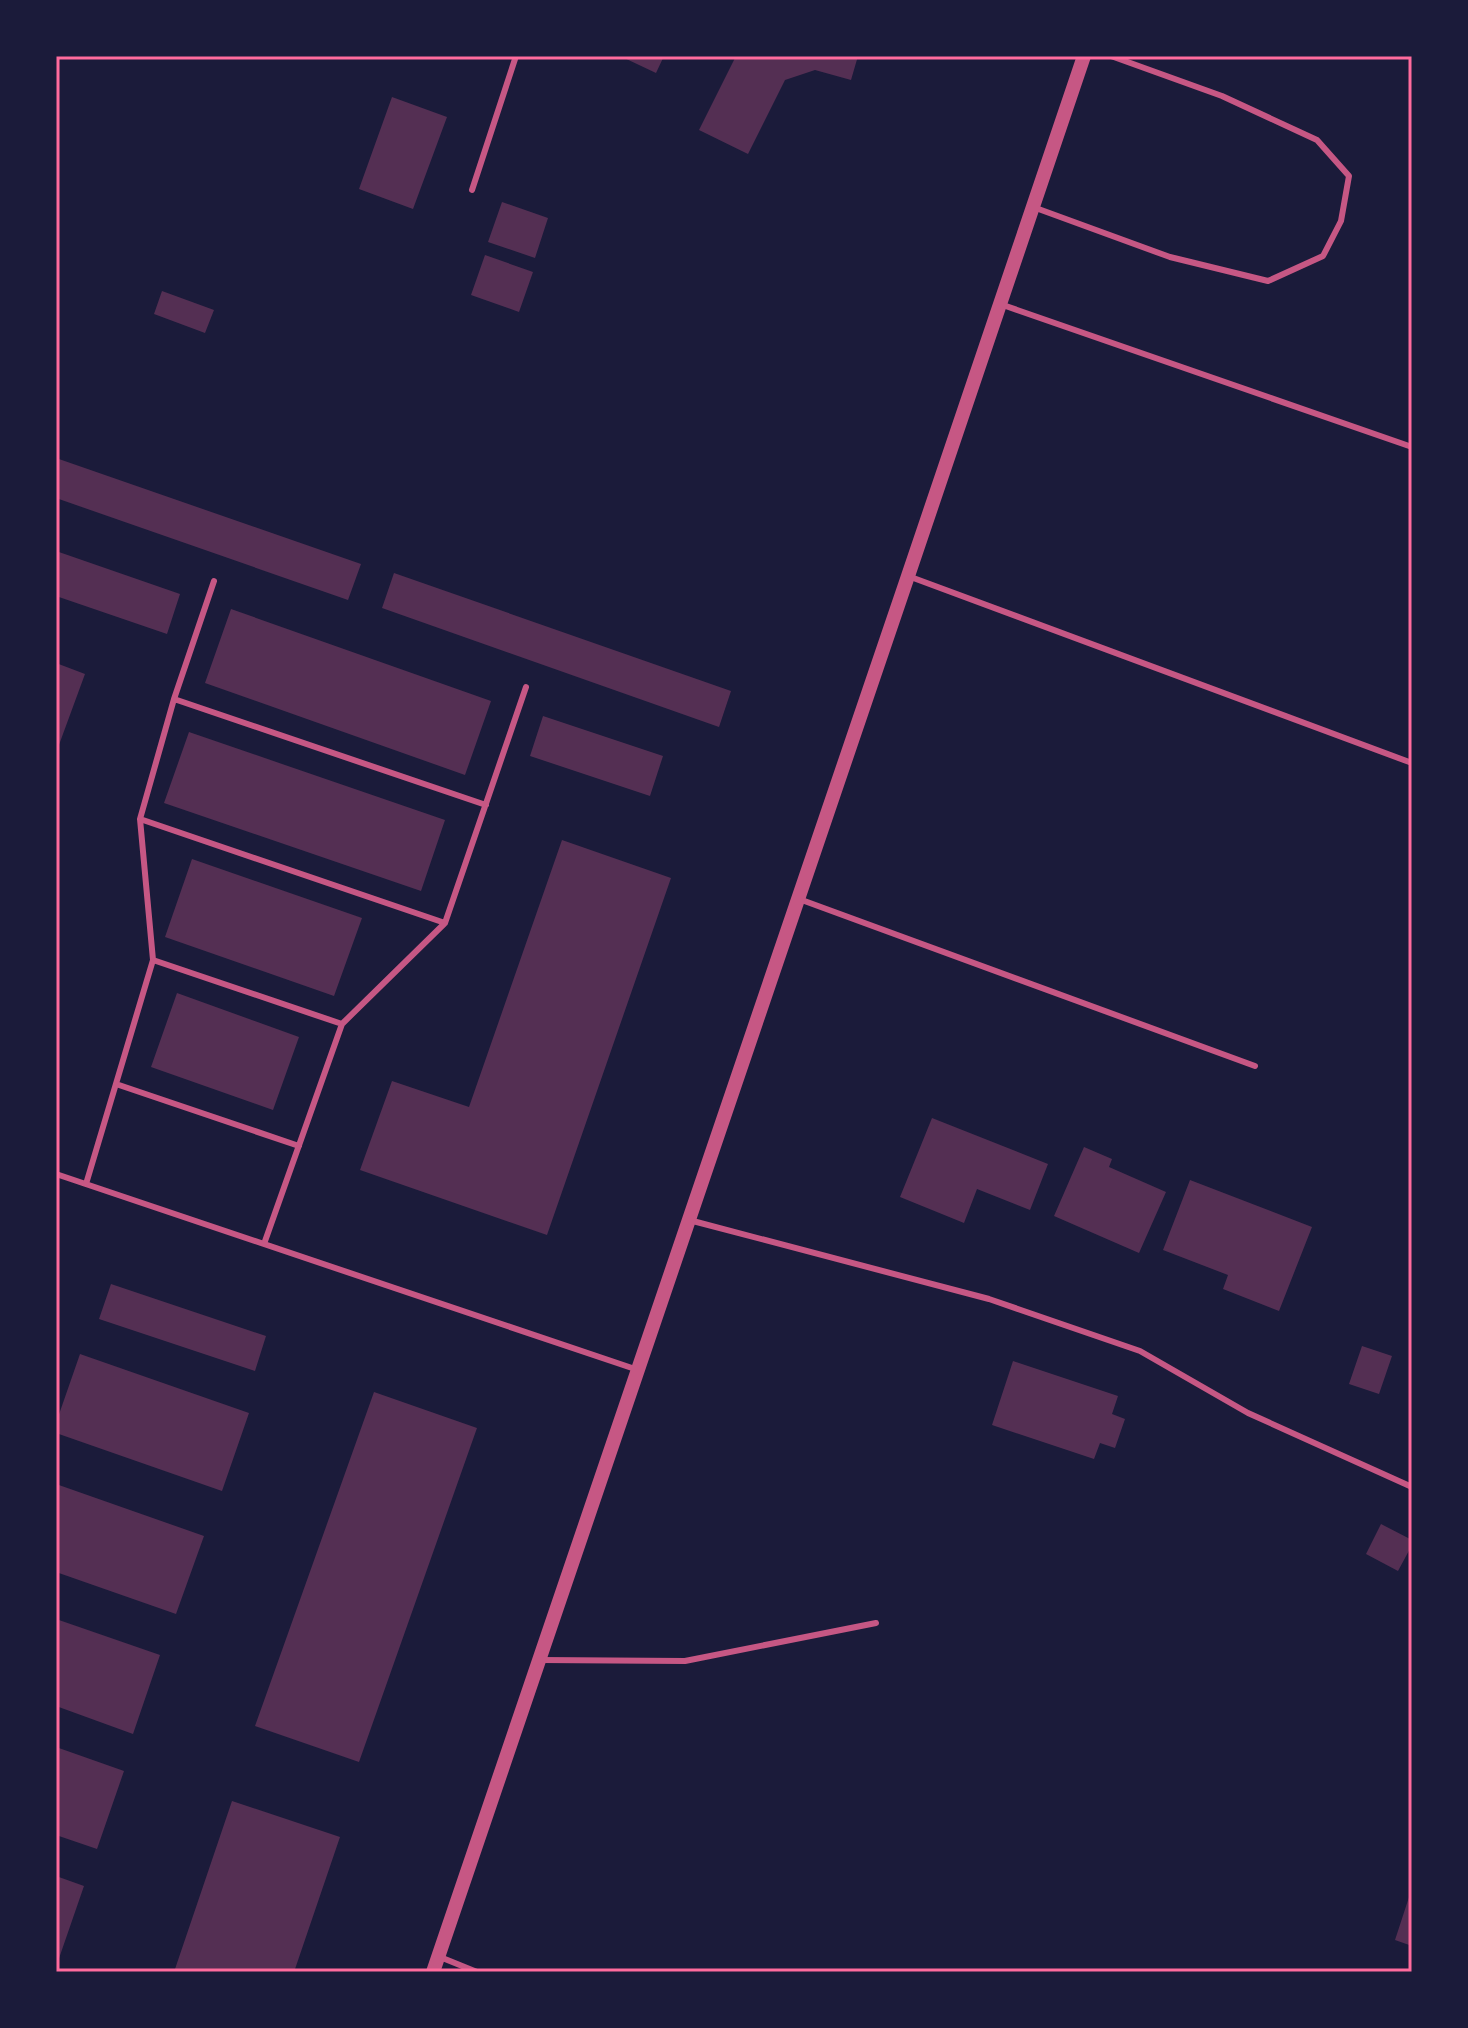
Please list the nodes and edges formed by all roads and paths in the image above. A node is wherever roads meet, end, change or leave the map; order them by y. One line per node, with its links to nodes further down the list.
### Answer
1 (516, 56): 4 (lane)
2 (1084, 56): 5 (street)
3 (1111, 56): 5 (lane)
4 (472, 190)
5 (1033, 207): 6 (street)
6 (1000, 304): 7 (lane); 8 (street)
7 (1412, 447)
8 (908, 576): 12 (lane); 15 (street)
9 (214, 581): 11 (lane)
10 (526, 687): 13 (lane)
11 (174, 699): 13 (lane); 14 (lane)
12 (1412, 763)
13 (486, 805): 16 (lane)
14 (140, 819): 16 (lane); 17 (lane)
15 (799, 899): 19 (lane); 24 (street)
16 (445, 923): 18 (lane)
17 (153, 960): 18 (lane); 20 (lane)
18 (342, 1024): 21 (lane)
19 (1255, 1066)
20 (116, 1084): 21 (lane); 23 (lane)
21 (299, 1146): 25 (lane)
22 (56, 1174): 23 (lane)
23 (86, 1184): 25 (lane)
24 (689, 1220): 26 (street); 27 (lane)
25 (264, 1244): 26 (lane)
26 (638, 1370): 29 (street)
27 (1412, 1487)
28 (876, 1623): 29 (lane)
29 (540, 1660): 30 (street)
30 (438, 1956): 31 (street); 32 (lane)
31 (433, 1972)
32 (477, 1972)

